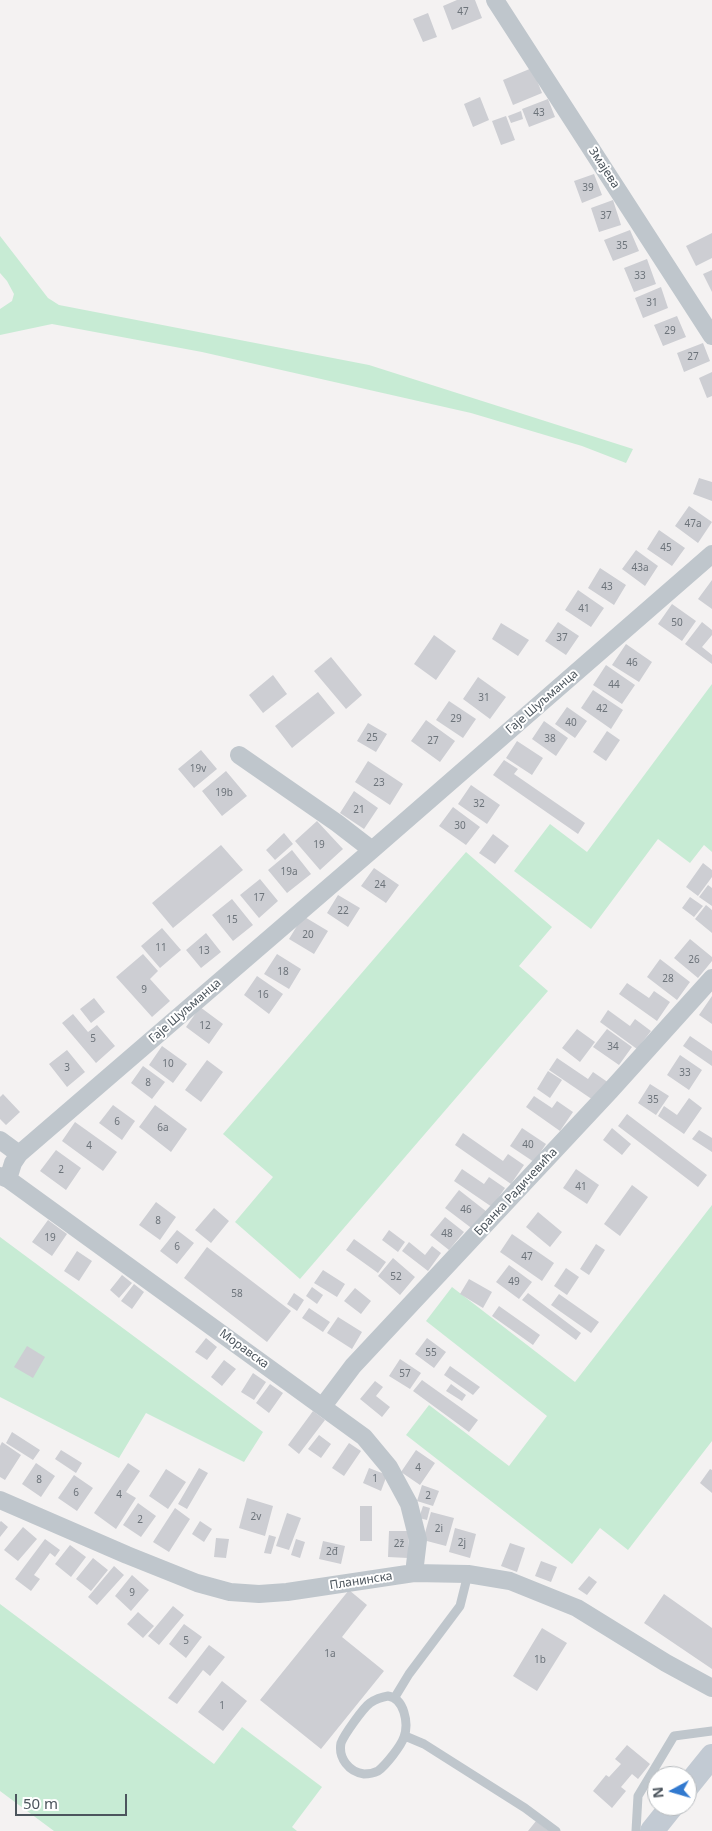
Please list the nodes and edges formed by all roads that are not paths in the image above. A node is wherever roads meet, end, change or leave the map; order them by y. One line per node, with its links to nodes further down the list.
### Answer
1 (495, 0): 2 (street, Змајева)
2 (712, 336)
3 (712, 554): 5 (street, Гаје Шуљманца)
4 (239, 755): 5 (street)
5 (372, 850): 8 (street, Гаје Шуљманца)
6 (712, 978): 10 (street, Бранка Радичевића)
7 (0, 1140): 8 (street)
8 (19, 1154): 9 (street, Гаје Шуљманца)
9 (4, 1178): 10 (street, Моравска)
10 (323, 1406): 12 (street, Моравска)
11 (0, 1500): 12 (street, Планинска)
12 (414, 1573): 13 (street, Планинска)
13 (468, 1574): 14 (street, Планинска); 15 (lane)
14 (712, 1688)
15 (395, 1697): 17 (lane); 17 (lane)
16 (712, 1731): 22 (lane)
17 (405, 1736): 21 (lane)
18 (712, 1756): 19 (main road)
19 (697, 1775)
20 (664, 1816): 23 (main road)
21 (556, 1831)
22 (636, 1831)
23 (652, 1831)

